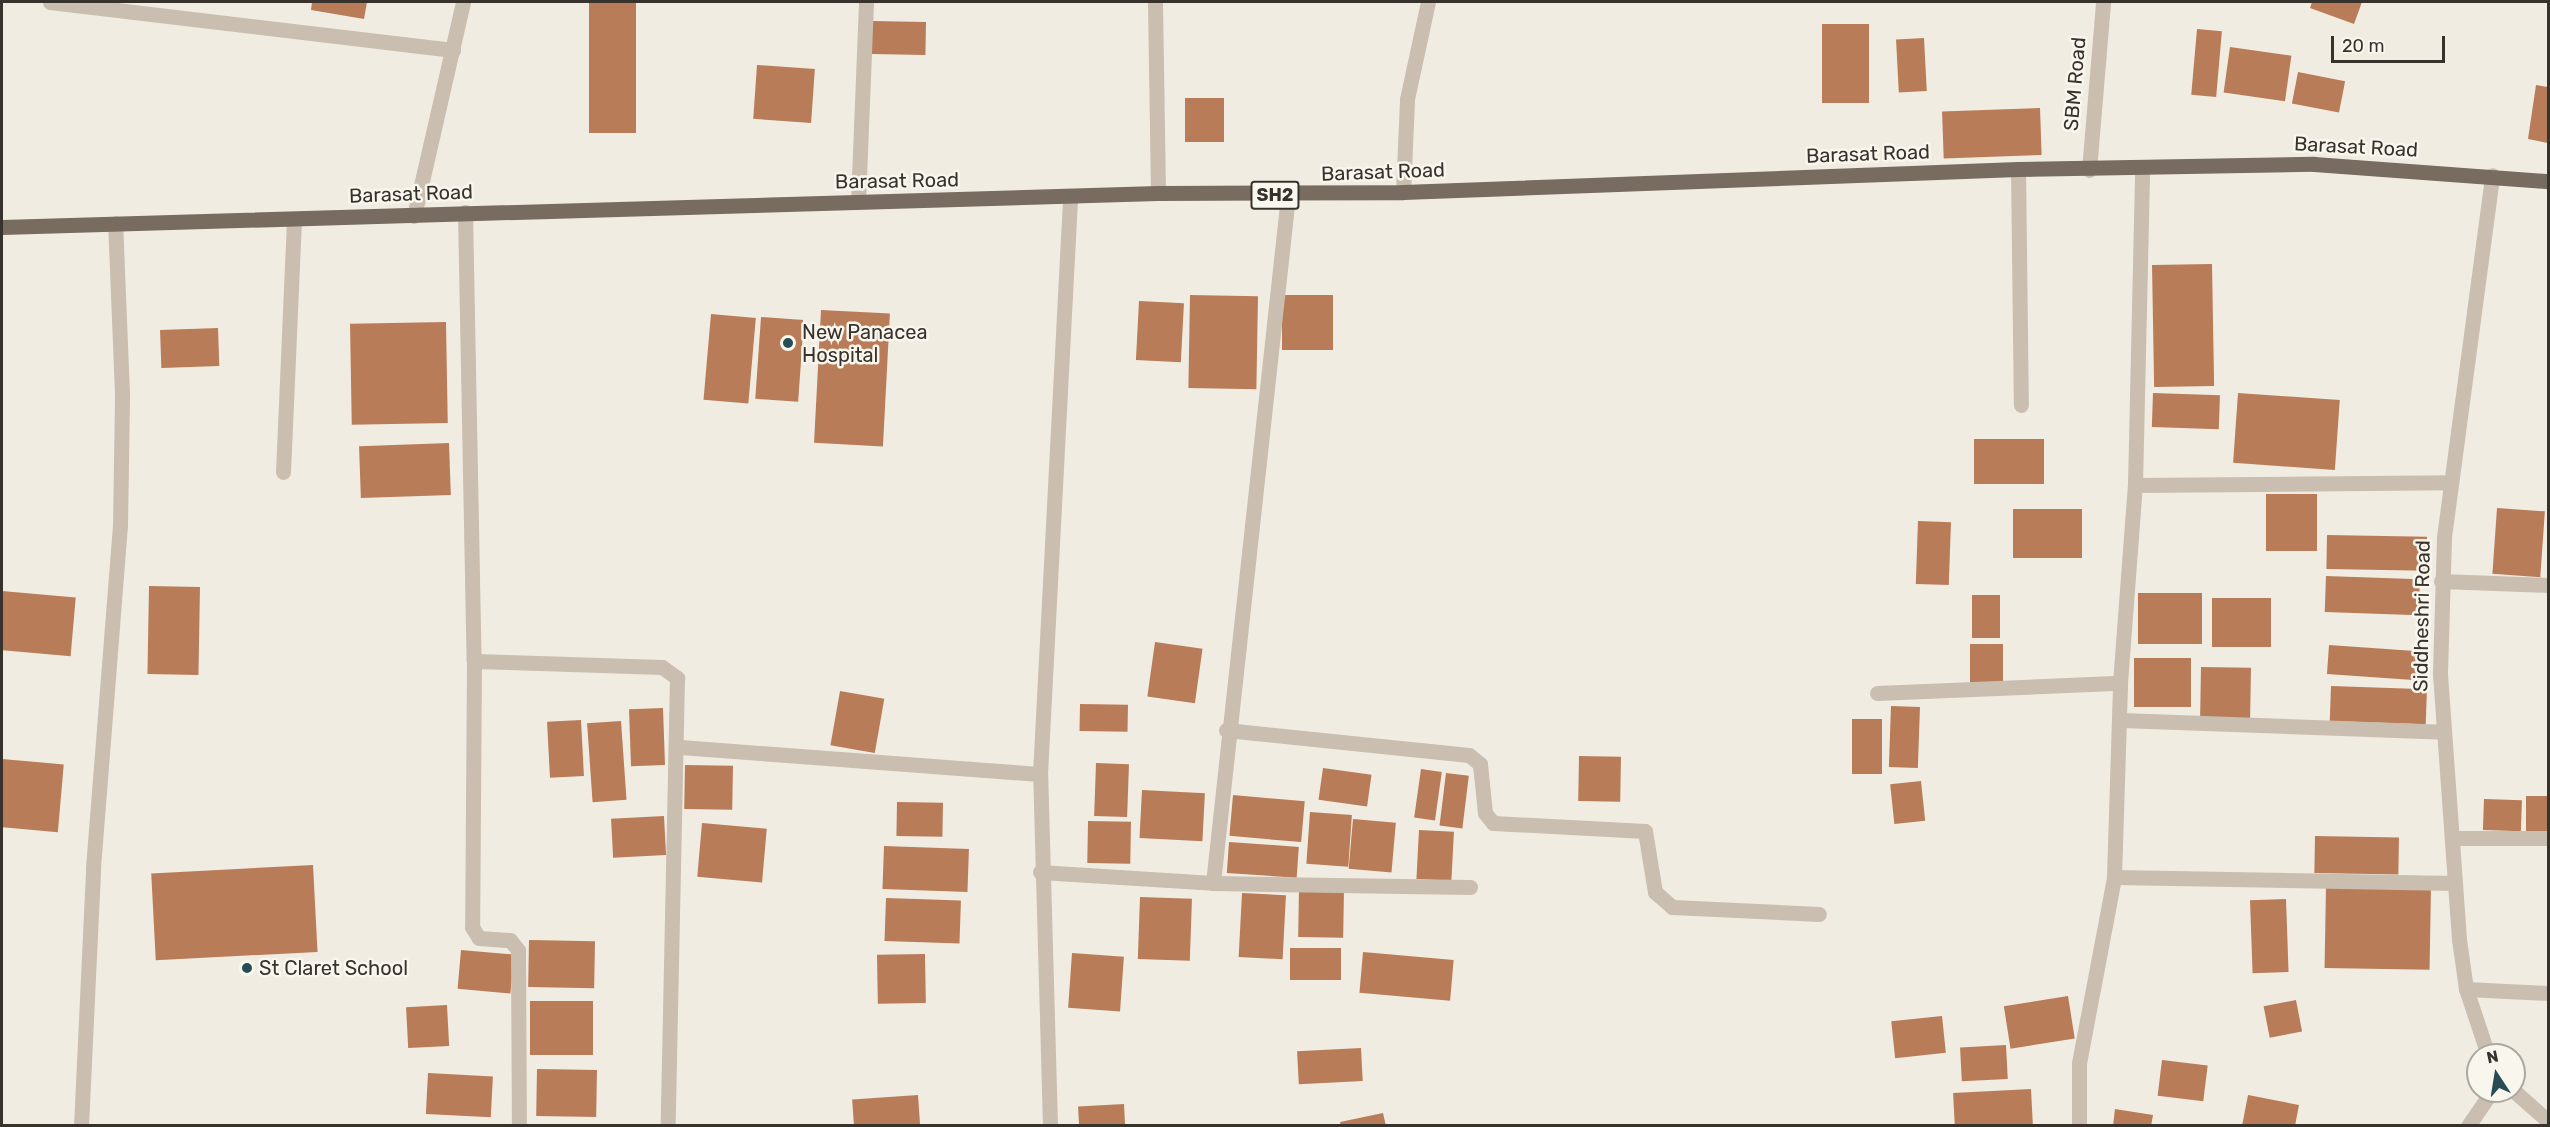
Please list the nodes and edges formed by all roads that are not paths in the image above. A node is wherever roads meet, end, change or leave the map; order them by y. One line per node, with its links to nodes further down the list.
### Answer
1 (50, 2): 7 (street)
2 (463, 2): 7 (street)
3 (866, 2): 17 (street)
4 (1155, 2): 14 (street)
5 (1428, 2): 13 (street)
6 (2103, 2): 10 (street, SBM Road)
7 (453, 50): 19 (street)
8 (2142, 167): 10 (main road, Barasat Road / SH2); 11 (main road, Barasat Road / SH2); 26 (street)
9 (2018, 169): 10 (main road, Barasat Road / SH2); 13 (main road, Barasat Road / SH2); 23 (street)
10 (2089, 170)
11 (2492, 175): 12 (main road, Barasat Road / SH2); 25 (street, Siddheshri Road)
12 (2548, 181)
13 (1403, 192): 15 (main road, Barasat Road / SH2)
14 (1158, 194): 15 (main road, Barasat Road / SH2); 16 (main road, Barasat Road / SH2)
15 (1288, 196): 33 (street)
16 (1070, 199): 17 (main road, Barasat Road / SH2); 36 (street)
17 (858, 202): 18 (main road, Barasat Road / SH2)
18 (465, 212): 19 (main road, Barasat Road / SH2); 29 (street)
19 (414, 216): 20 (main road, Barasat Road / SH2)
20 (294, 219): 21 (main road, Barasat Road / SH2); 24 (street)
21 (115, 223): 22 (main road, Barasat Road / SH2); 51 (street)
22 (2, 226)
23 (2021, 405)
24 (283, 472)
25 (2451, 482): 26 (street); 27 (street, Siddheshri Road)
26 (2135, 485): 30 (street)
27 (2441, 581): 28 (street); 34 (street, Siddheshri Road)
28 (2548, 585)
29 (474, 662): 35 (street); 52 (street)
30 (2120, 683): 31 (street); 32 (street)
31 (1877, 693)
32 (2121, 720): 34 (street); 40 (street)
33 (1226, 730): 41 (street); 44 (street)
34 (2444, 732): 37 (street, Siddheshri Road)
35 (680, 747): 36 (street); 53 (street)
36 (1040, 774): 39 (street)
37 (2452, 838): 38 (street); 42 (street, Siddheshri Road)
38 (2548, 838)
39 (1040, 872): 41 (street); 54 (street)
40 (2114, 877): 42 (street); 55 (street)
41 (1213, 883): 43 (street)
42 (2454, 883): 45 (street, Siddheshri Road)
43 (1470, 887)
44 (1819, 914)
45 (2466, 989): 46 (street); 47 (street, Siddheshri Road)
46 (2548, 993)
47 (2484, 1043)
48 (2526, 1102): 50 (street)
49 (2484, 1103): 56 (street)
50 (2548, 1121)
51 (81, 1125)
52 (519, 1125)
53 (668, 1125)
54 (1050, 1125)
55 (2079, 1125)
56 (2468, 1125)

